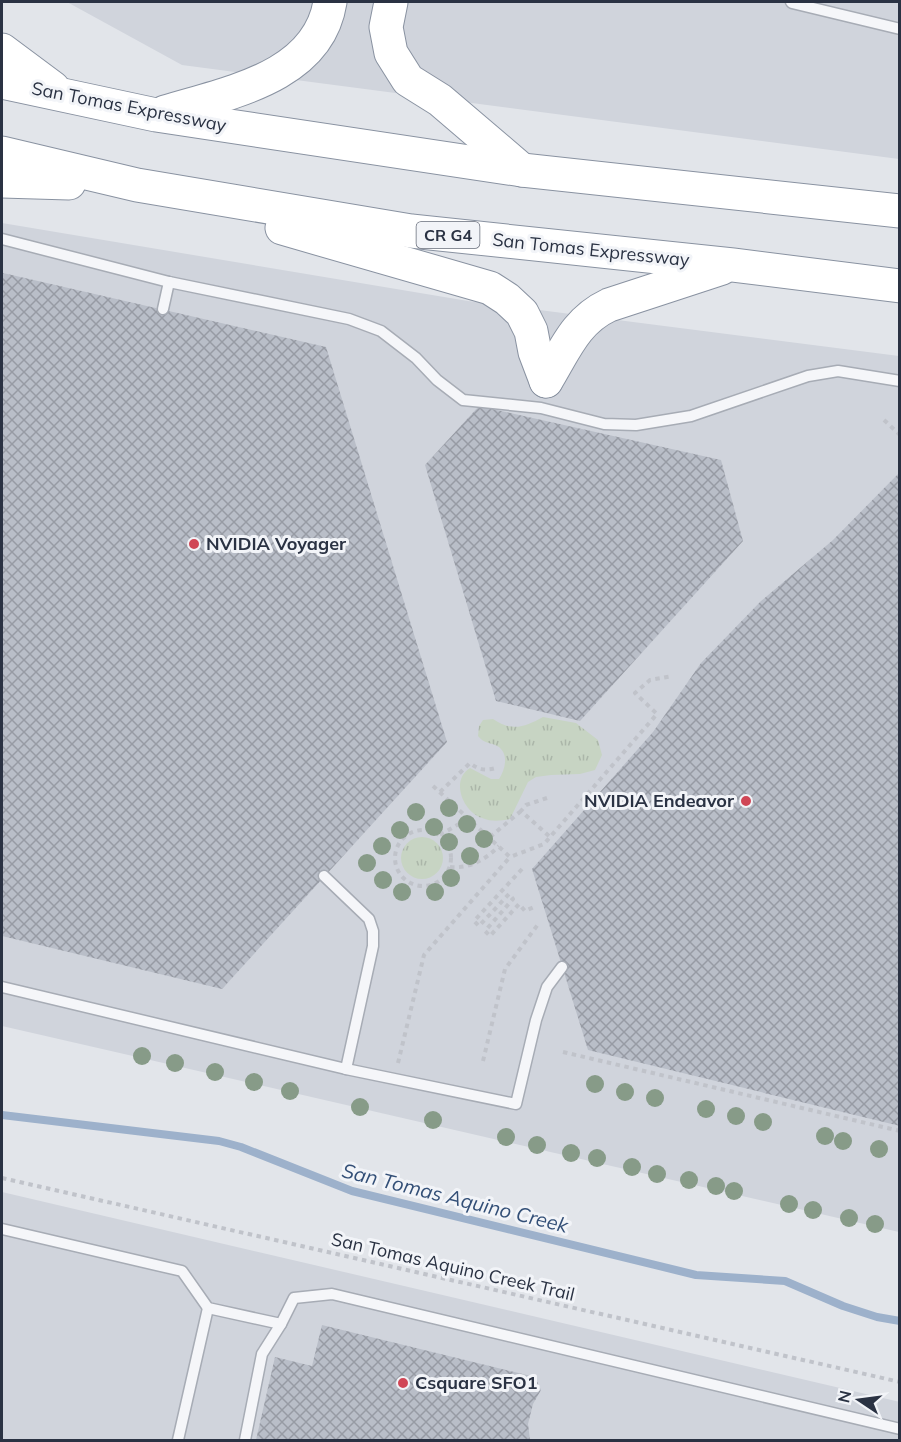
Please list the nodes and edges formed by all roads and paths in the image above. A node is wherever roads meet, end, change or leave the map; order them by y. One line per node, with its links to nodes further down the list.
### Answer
1 (330, 2): 8 (highway)
2 (391, 2): 10 (highway)
3 (791, 2): 4 (lane)
4 (900, 29)
5 (2, 50): 7 (highway)
6 (2, 82): 7 (highway, San Tomas Expressway)
7 (64, 96): 8 (highway, San Tomas Expressway)
8 (156, 115): 10 (highway, San Tomas Expressway)
9 (2, 153): 12 (highway, San Tomas Expressway / CR G4)
10 (522, 170): 13 (highway, San Tomas Expressway)
11 (2, 182): 12 (highway)
12 (137, 185): 15 (highway, San Tomas Expressway / CR G4); 20 (highway)
13 (900, 211)
14 (2, 239): 16 (lane)
15 (733, 265): 17 (highway, San Tomas Expressway / CR G4); 20 (highway)
16 (169, 282): 18 (lane); 20 (lane)
17 (900, 286)
18 (163, 309)
19 (900, 381): 20 (lane)
20 (543, 394)
21 (884, 420): 22 (path)
22 (900, 435)
23 (673, 676): 32 (path)
24 (496, 768): 26 (path)
25 (434, 786): 26 (path)
26 (440, 792): 29 (path)
27 (547, 798): 28 (path)
28 (521, 811): 31 (path); 32 (path)
29 (469, 818): 30 (path); 31 (path)
30 (440, 835): 35 (path); 35 (path)
31 (490, 837): 33 (path)
32 (550, 837): 34 (path)
33 (499, 846): 34 (path); 35 (path)
34 (510, 856): 45 (path)
35 (450, 867)
36 (522, 869): 38 (path)
37 (324, 876): 44 (lane)
38 (534, 908)
39 (539, 923): 43 (path)
40 (562, 967): 45 (lane)
41 (2, 987): 44 (lane)
42 (562, 1052): 46 (path)
43 (483, 1061)
44 (346, 1069): 45 (lane)
45 (394, 1079)
46 (900, 1131)
47 (2, 1178): 51 (path, San Tomas Aquino Creek Trail)
48 (2, 1229): 49 (lane)
49 (208, 1308): 50 (lane); 53 (lane)
50 (281, 1324): 52 (lane); 54 (lane)
51 (900, 1382)
52 (900, 1429)
53 (178, 1440)
54 (245, 1440)

